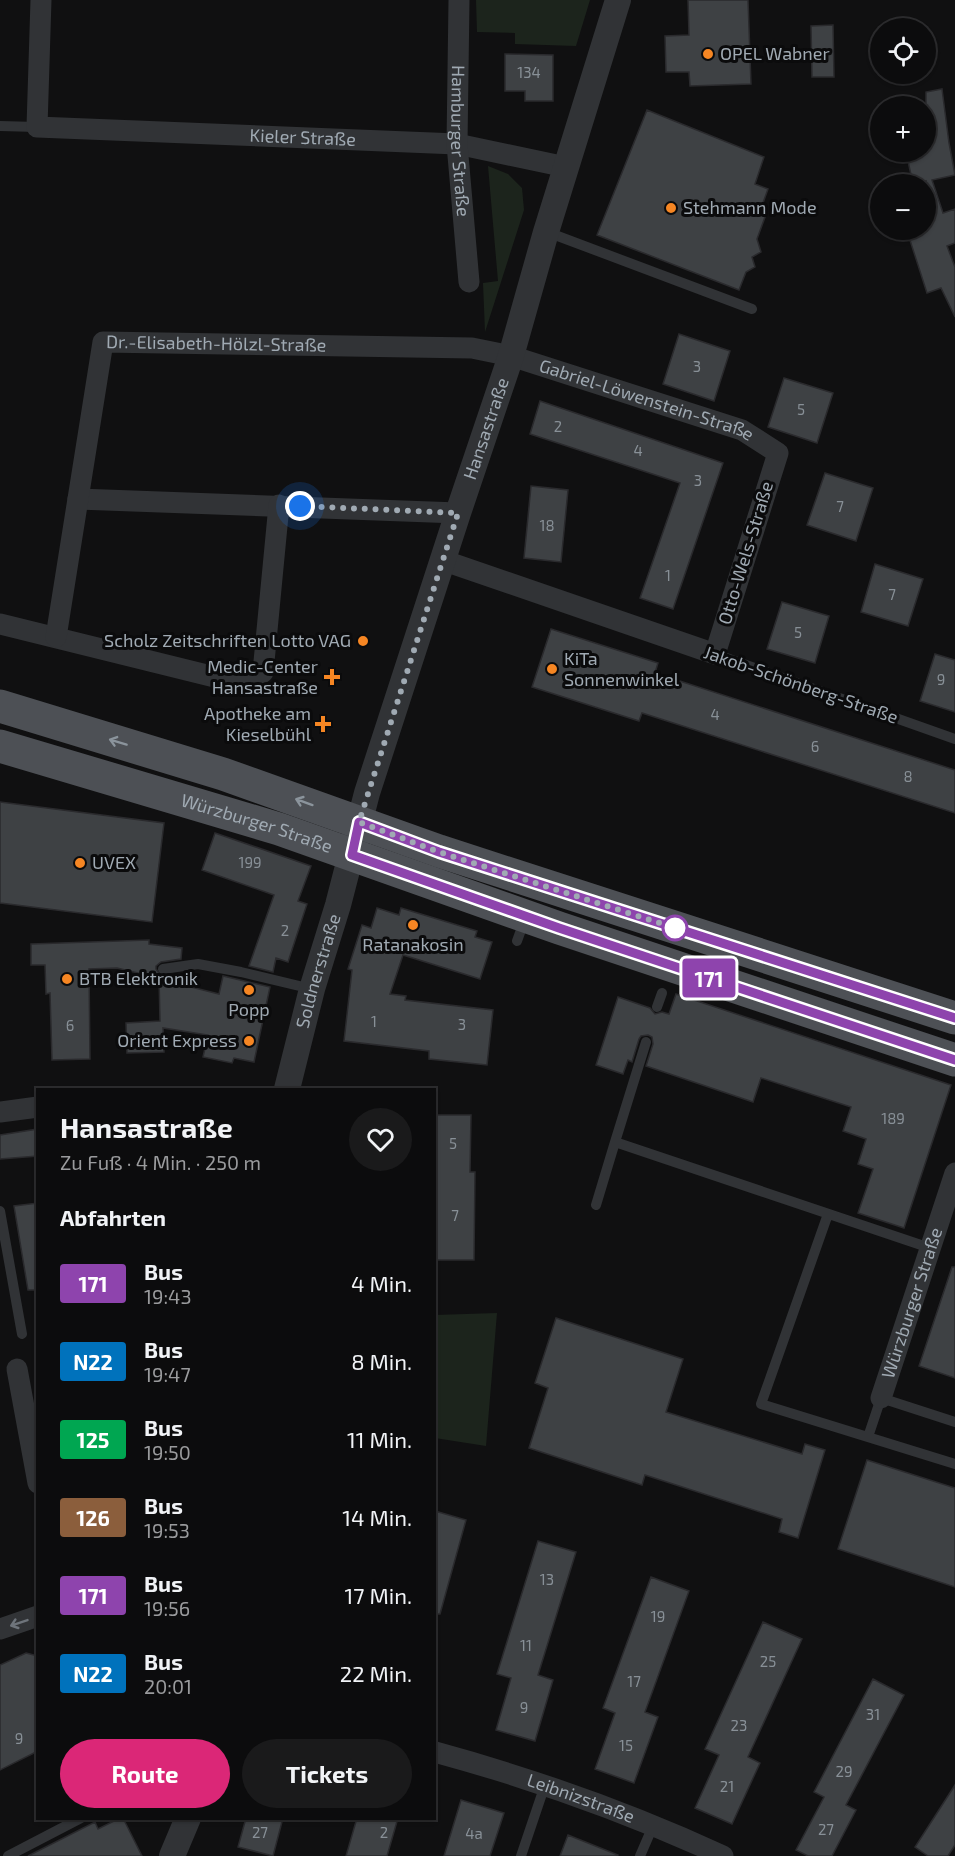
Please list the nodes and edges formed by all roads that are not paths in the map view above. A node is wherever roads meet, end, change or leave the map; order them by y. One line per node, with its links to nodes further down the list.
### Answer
1 (41, 0): 5 (street)
2 (459, 0): 6 (street, Hamburger Straße)
3 (618, 0): 7 (street, Hansastraße)
4 (0, 126): 5 (lane, Kieler Straße)
5 (37, 127): 6 (street, Kieler Straße)
6 (457, 144): 7 (street, Kieler Straße); 9 (street, Hamburger Straße)
7 (566, 167): 8 (street, Hansastraße)
8 (546, 232): 10 (lane); 11 (street, Hansastraße)
9 (469, 282)
10 (752, 309)
11 (511, 356): 12 (street, Gabriel-Löwenstein-Straße); 13 (street, Dr.-Elisabeth-Hölzl-Straße); 15 (street, Hansastraße)
12 (778, 453): 19 (street, Otto-Wels-Straße)
13 (78, 500): 14 (street); 18 (street)
14 (279, 505): 15 (street); 18 (street)
15 (458, 513): 16 (street, Hansastraße)
16 (442, 560): 19 (street, Jakob-Schönberg-Straße); 23 (street, Hansastraße)
17 (0, 624): 18 (street)
18 (56, 637)
19 (715, 654): 21 (lane, Jakob-Schönberg-Straße)
20 (0, 706): 23 (main road, Würzburger Straße, one-way to 20)
21 (955, 739)
22 (0, 746): 24 (main road, Würzburger Straße)
23 (359, 822): 24 (street, Hansastraße); 29 (main road, Würzburger Straße)
24 (352, 855): 26 (street, Soldnerstraße); 31 (main road, Würzburger Straße)
25 (163, 969): 26 (lane)
26 (312, 989): 32 (street, Soldnerstraße)
27 (662, 993): 28 (lane)
28 (657, 1007)
29 (955, 1018)
30 (646, 1042): 35 (lane)
31 (955, 1060)
32 (287, 1088)
33 (36, 1107): 34 (street)
34 (0, 1112)
35 (615, 1142): 37 (lane); 39 (lane)
36 (955, 1173): 40 (street, Würzburger Straße)
37 (596, 1205)
38 (0, 1211): 41 (lane)
39 (828, 1214): 40 (lane); 45 (lane)
40 (930, 1248): 43 (street, Würzburger Straße)
41 (22, 1334)
42 (17, 1369): 47 (street)
43 (881, 1398): 44 (lane); 45 (lane)
44 (955, 1422)
45 (868, 1437): 46 (lane)
46 (955, 1464)
47 (36, 1472)
48 (36, 1617): 49 (street, one-way to 49)
49 (0, 1629)
50 (436, 1752): 51 (street, Leibnizstraße)
51 (545, 1785): 54 (street, Leibnizstraße); 57 (lane)
52 (77, 1820): 55 (lane)
53 (187, 1820): 56 (street)
54 (653, 1826): 58 (lane); 59 (street, Leibnizstraße)
55 (8, 1856)
56 (172, 1856)
57 (521, 1856)
58 (640, 1856)
59 (723, 1856)

